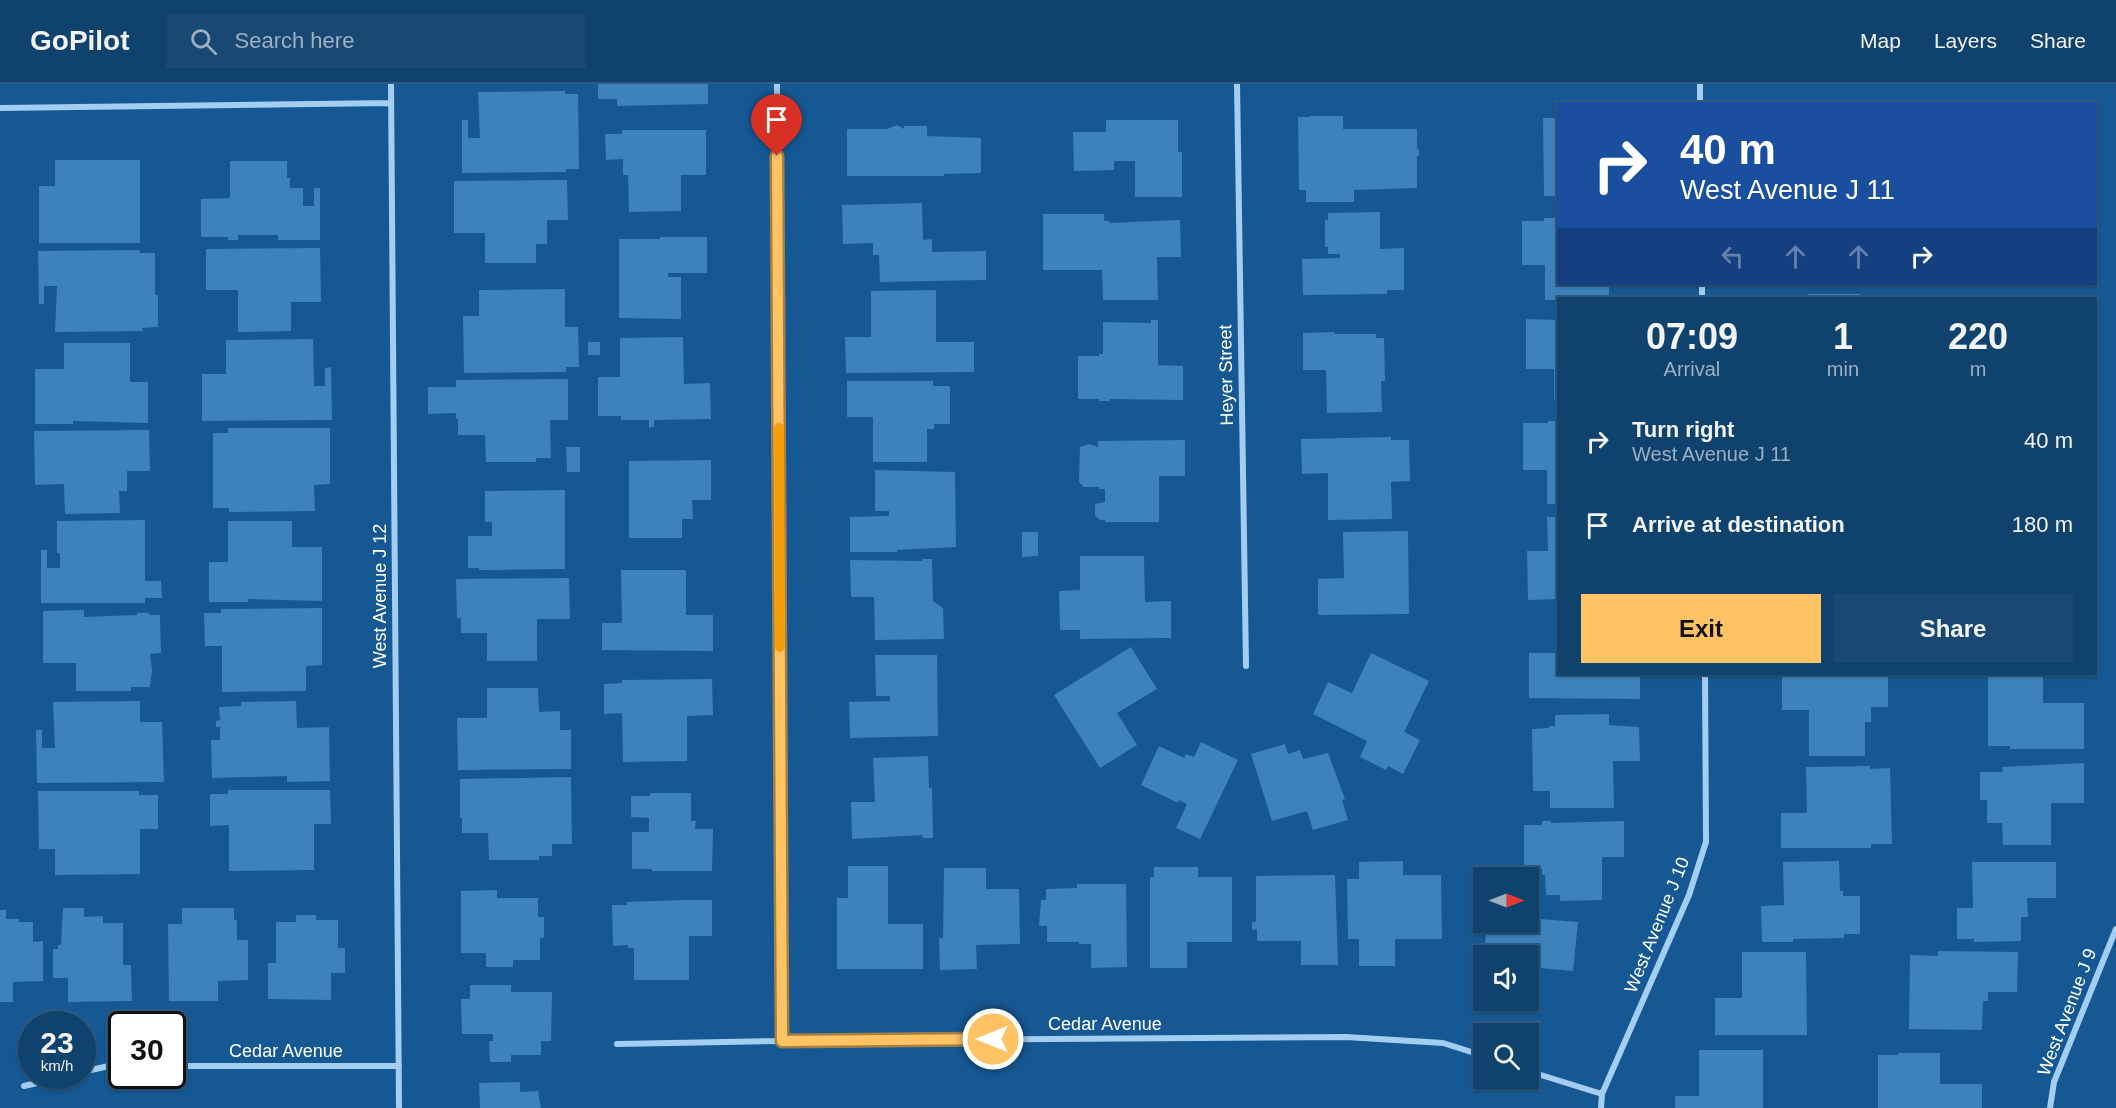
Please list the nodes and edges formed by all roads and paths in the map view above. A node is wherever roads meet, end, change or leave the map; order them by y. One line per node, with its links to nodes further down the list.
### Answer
1 (391, 84): 6 (street, West Avenue J 12)
2 (777, 84): 11 (street)
3 (1237, 84): 8 (street, Heyer Street)
4 (1700, 84): 5 (street)
5 (1700, 102)
6 (391, 103): 7 (street); 15 (street, West Avenue J 12)
7 (0, 108)
8 (1246, 666)
9 (1705, 675): 17 (street, West Avenue J 10)
10 (2116, 929): 20 (street, West Avenue J 9)
11 (782, 1041): 12 (street, Cedar Avenue); 13 (street, Cedar Avenue)
12 (617, 1044)
13 (1473, 1053)
14 (186, 1066): 15 (street, Cedar Avenue)
15 (399, 1066): 18 (street, West Avenue J 12)
16 (1539, 1074): 17 (street)
17 (1602, 1094): 19 (street, West Avenue J 10)
18 (399, 1108)
19 (1601, 1108)
20 (2050, 1108)

